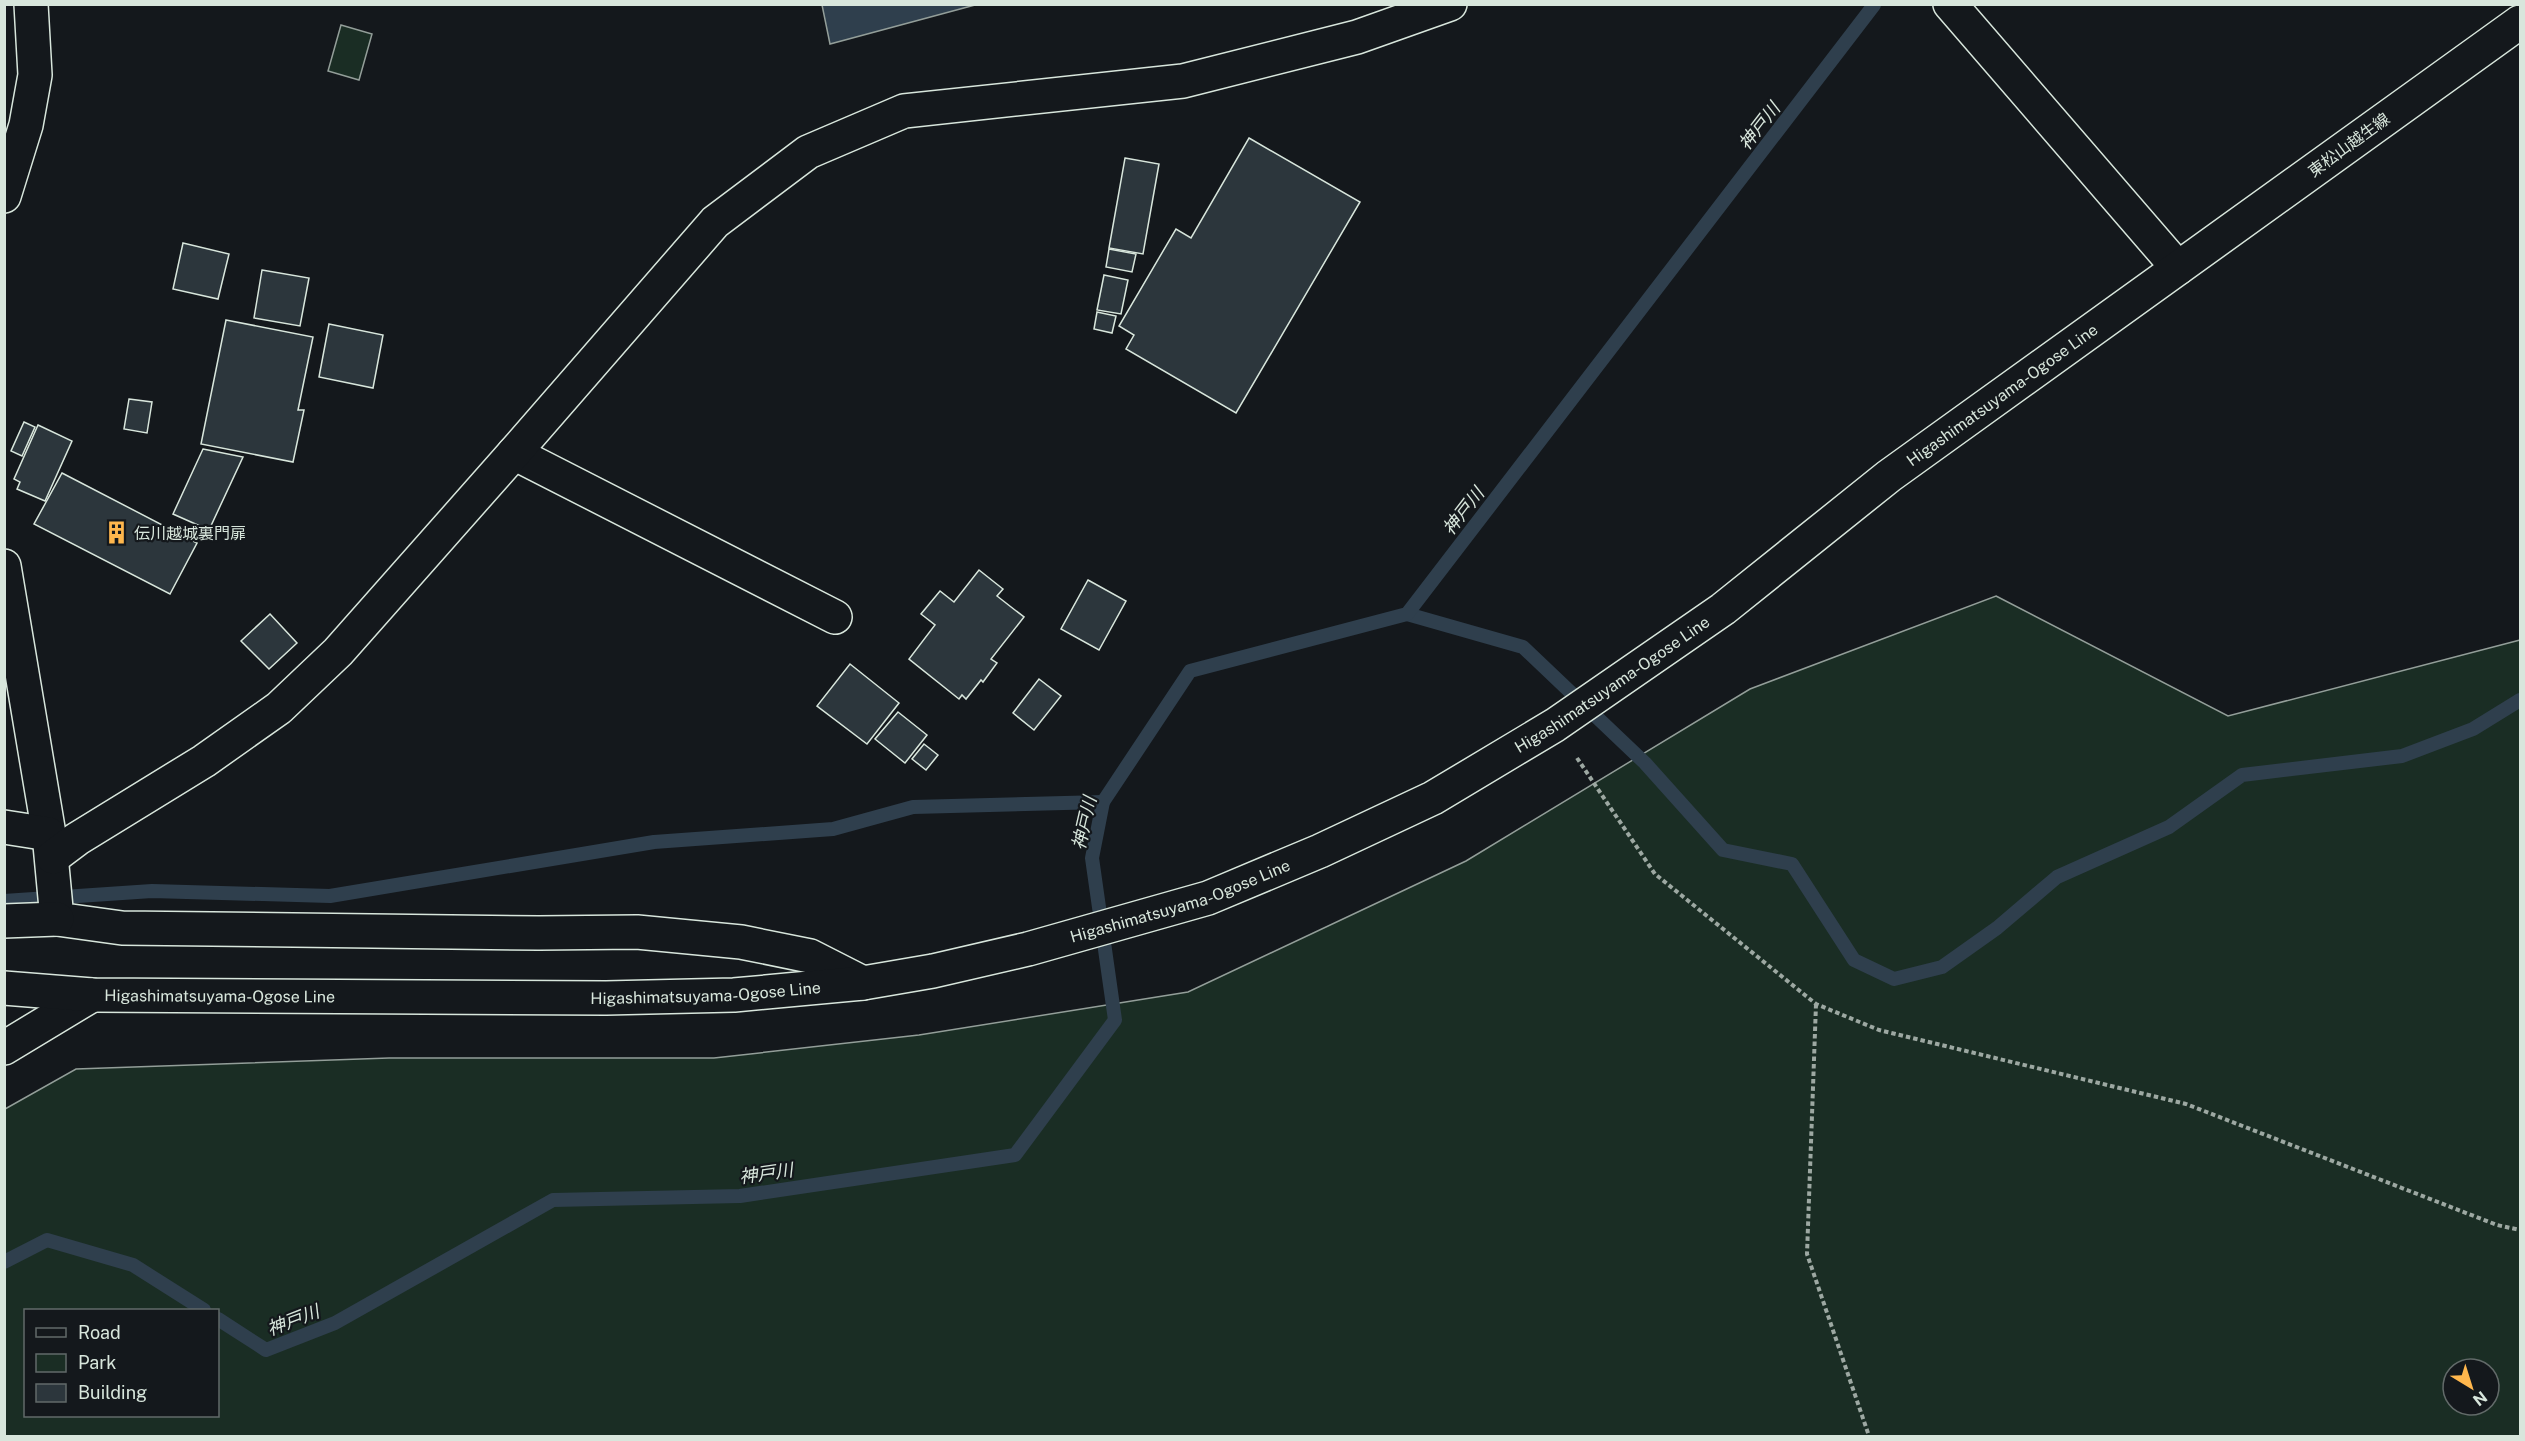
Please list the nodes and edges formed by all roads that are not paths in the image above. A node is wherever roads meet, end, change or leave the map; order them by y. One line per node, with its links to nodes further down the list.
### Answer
1 (31, 4): 5 (street)
2 (1450, 4): 7 (street)
3 (1950, 4): 6 (street)
4 (2520, 22): 6 (street, 東松山越生線)
5 (4, 196)
6 (2178, 268): 14 (street, Higashimatsuyama-Ogose Line)
7 (514, 453): 9 (street); 11 (street)
8 (4, 566): 11 (street)
9 (835, 617)
10 (4, 827): 11 (street)
11 (51, 845): 12 (street)
12 (57, 919): 13 (street); 14 (street)
13 (4, 921)
14 (862, 983): 16 (street, Higashimatsuyama-Ogose Line)
15 (4, 988): 16 (street, Higashimatsuyama-Ogose Line)
16 (92, 995): 17 (street)
17 (4, 1048)

